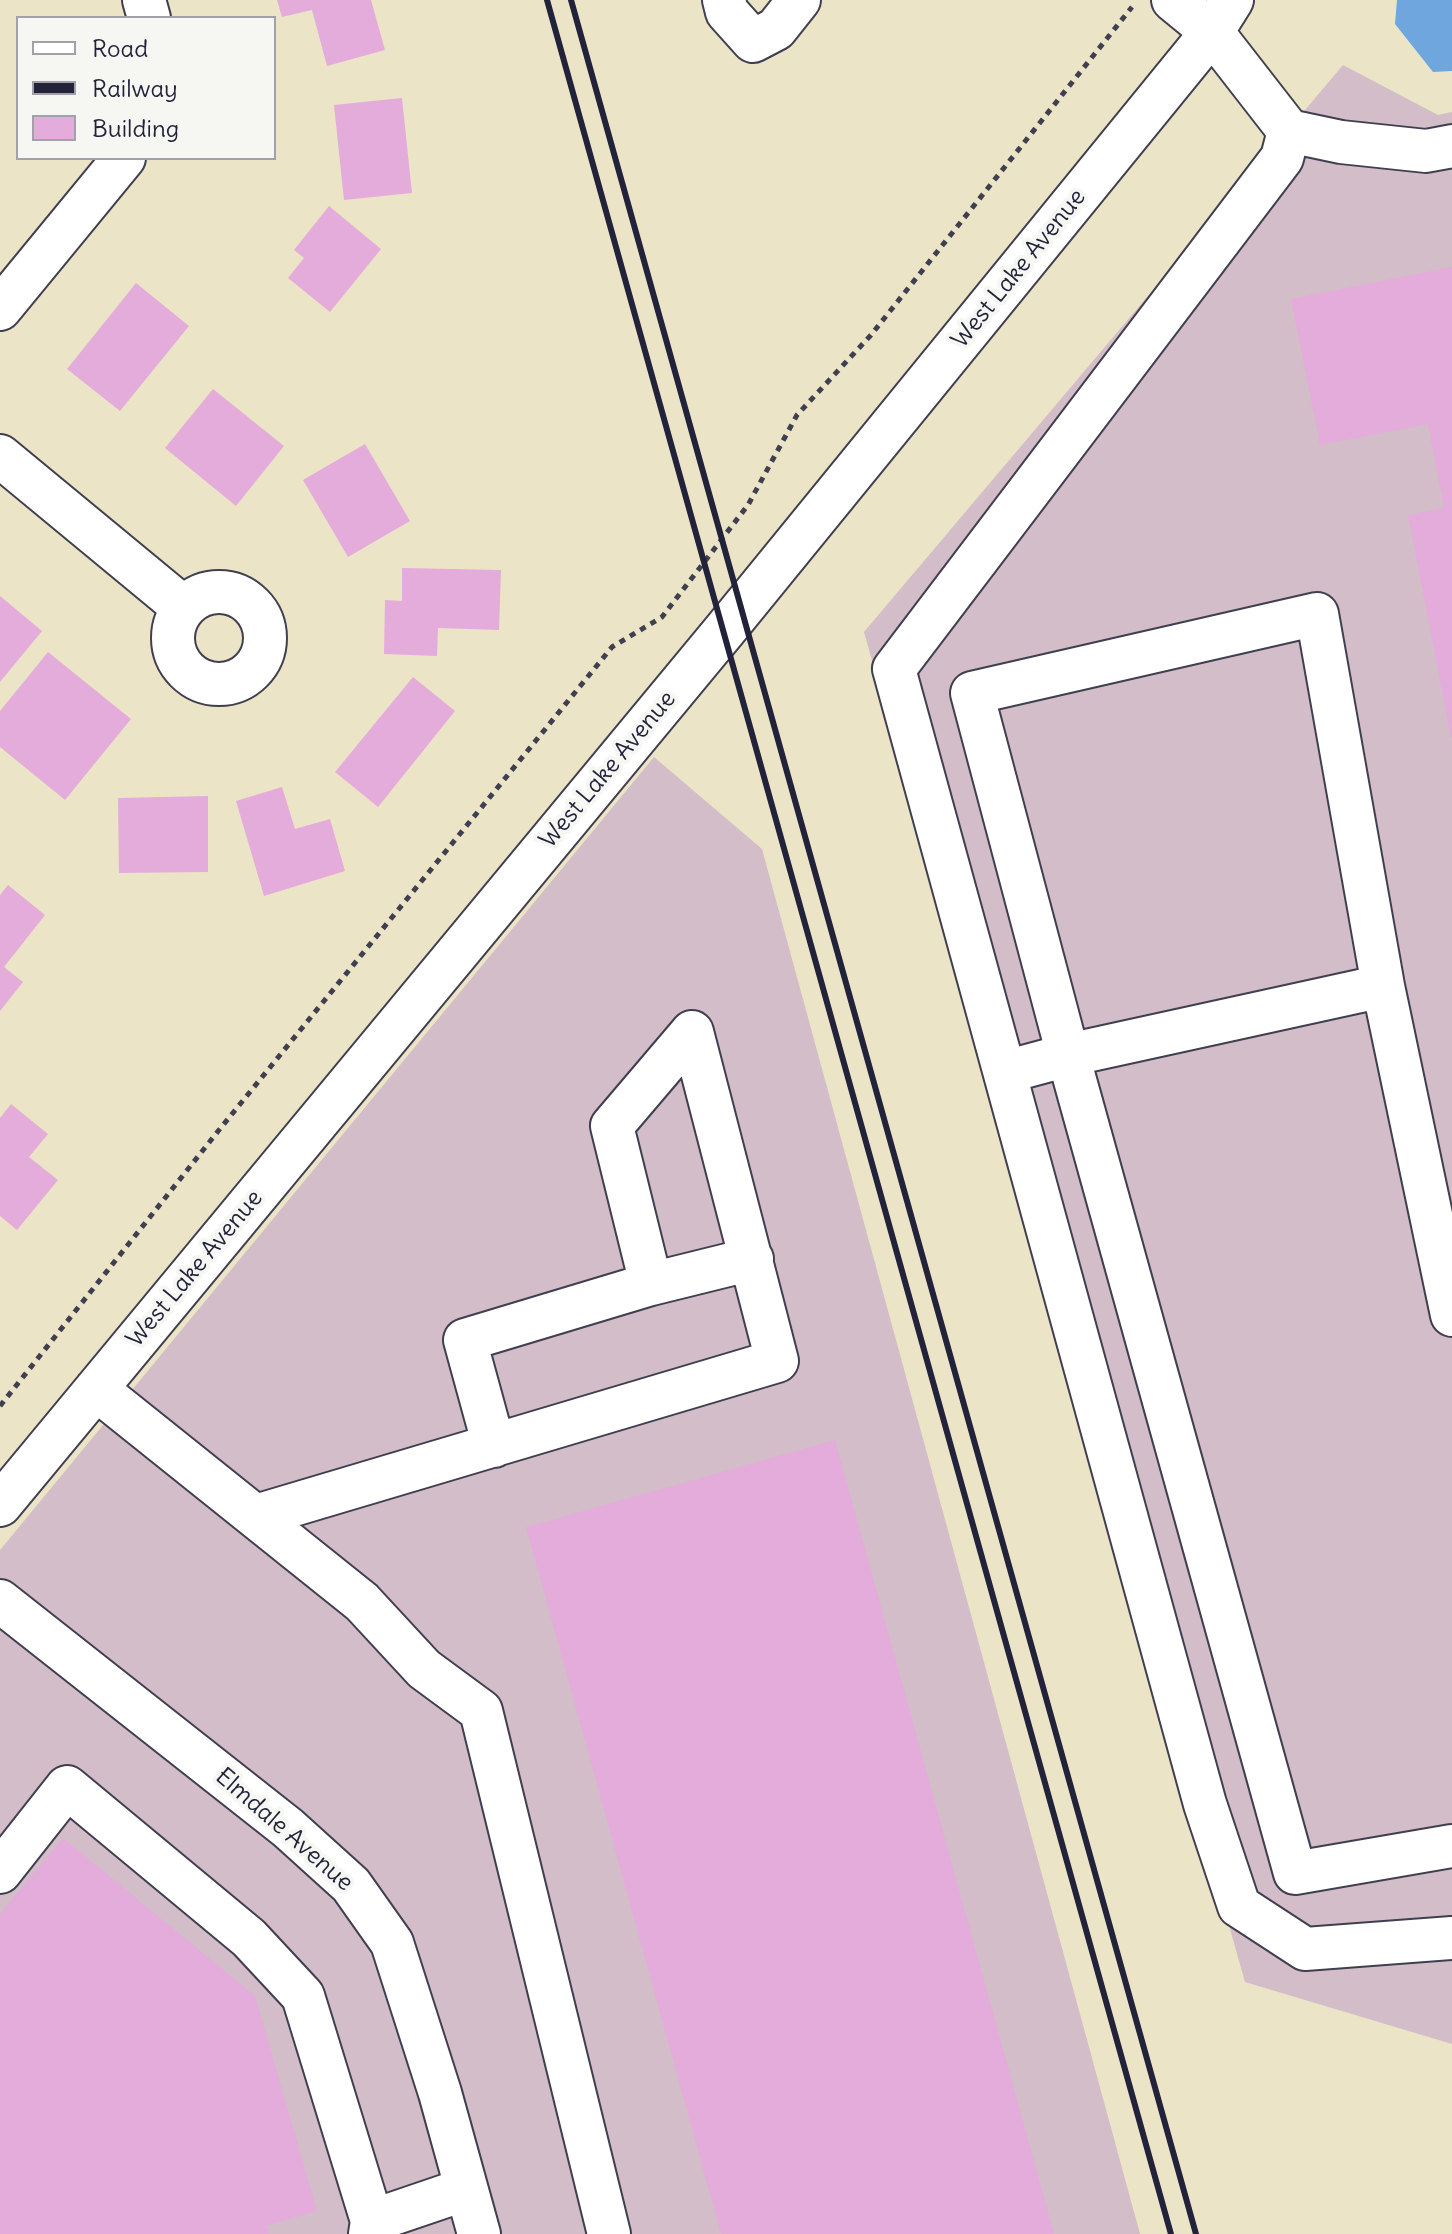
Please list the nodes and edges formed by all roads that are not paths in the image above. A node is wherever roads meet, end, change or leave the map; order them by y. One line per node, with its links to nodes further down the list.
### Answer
1 (724, 0): 2 (street)
2 (799, 0)
3 (1173, 0): 5 (street)
4 (1245, 0): 5 (street, West Lake Avenue)
5 (1222, 16): 6 (street); 20 (street, West Lake Avenue)
6 (1289, 131): 7 (street); 13 (street)
7 (1452, 146)
8 (122, 160): 9 (street)
9 (0, 309)
10 (0, 456): 11 (street)
11 (184, 608)
12 (992, 769): 13 (street); 14 (street); 15 (street)
13 (927, 787): 16 (street)
14 (1383, 986): 15 (street); 19 (street)
15 (1068, 1055): 16 (street); 22 (street)
16 (1005, 1072): 24 (street)
17 (752, 1259): 18 (street); 18 (street); 21 (street)
18 (651, 1284): 21 (street)
19 (1452, 1315)
20 (96, 1389): 23 (street, West Lake Avenue); 25 (street)
21 (494, 1446): 25 (street)
22 (1190, 1495): 24 (street); 27 (street)
23 (0, 1505)
24 (1126, 1512): 29 (street)
25 (256, 1516): 33 (street)
26 (0, 1601): 30 (street, Elmdale Avenue)
27 (1452, 1846)
28 (0, 1872): 31 (street)
29 (1452, 1938)
30 (466, 2189): 31 (street); 32 (street, Elmdale Avenue)
31 (371, 2228)
32 (479, 2234)
33 (609, 2234)

